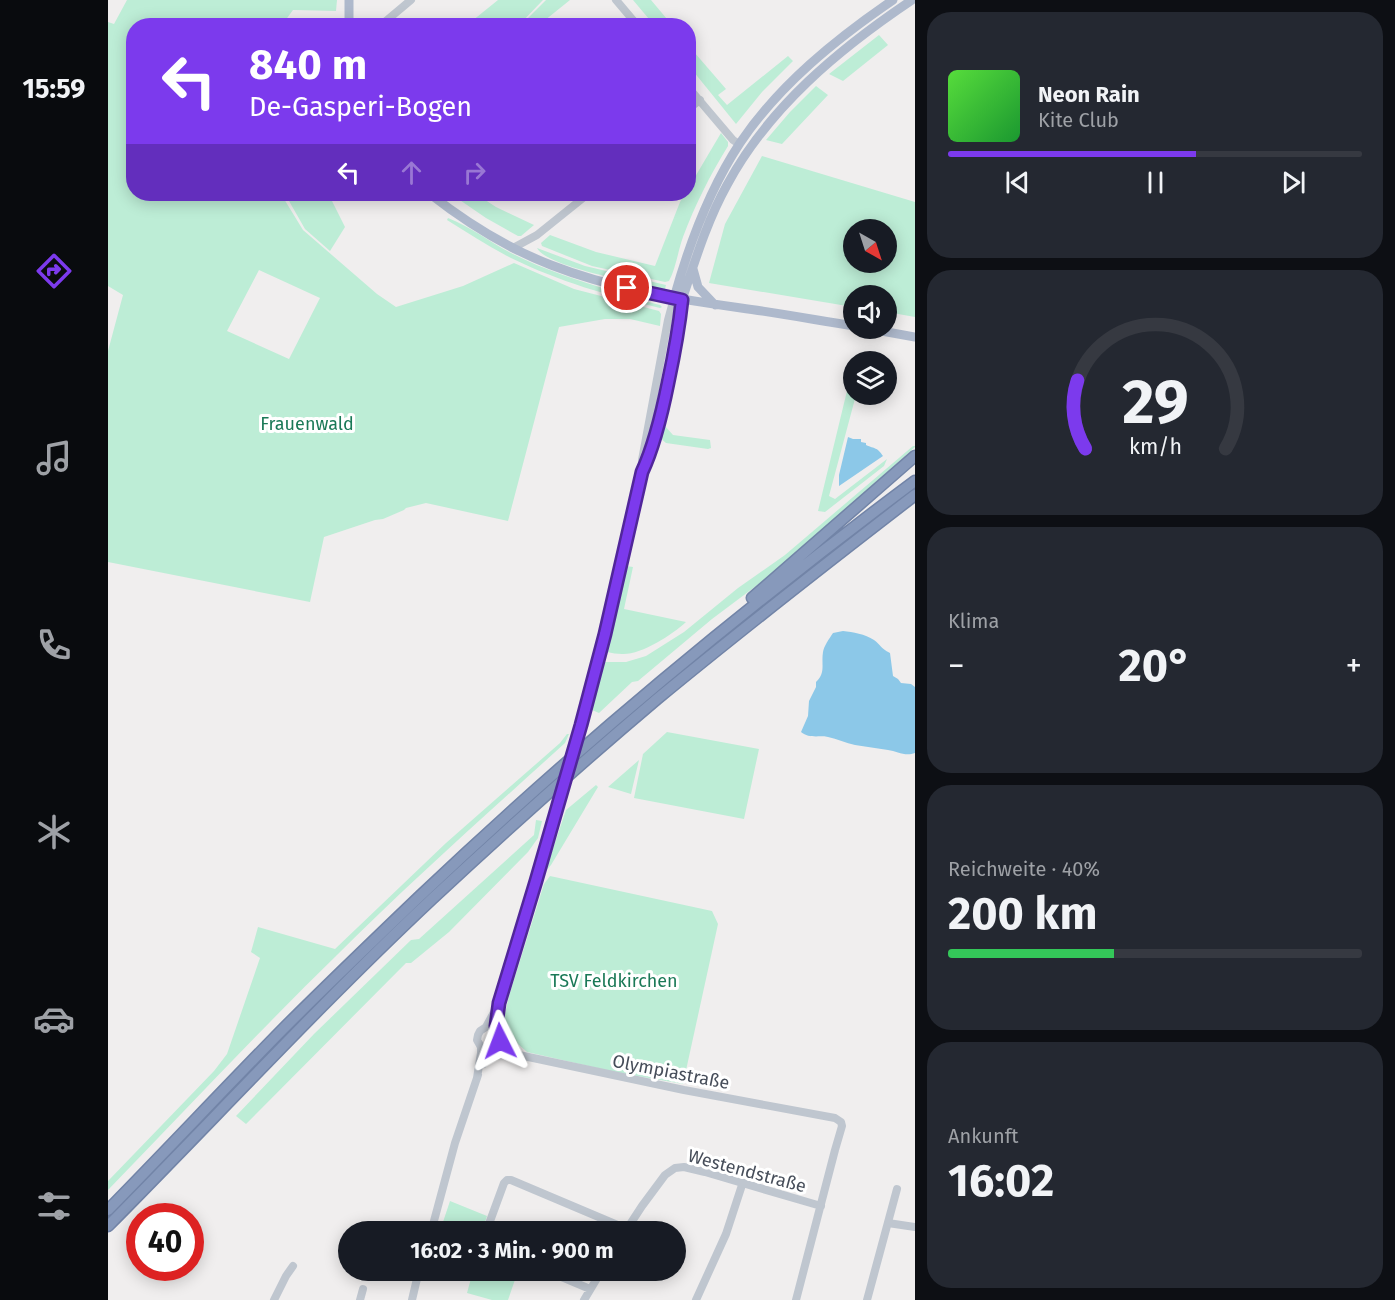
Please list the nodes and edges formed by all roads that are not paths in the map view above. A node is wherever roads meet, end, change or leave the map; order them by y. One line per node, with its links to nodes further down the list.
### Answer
1 (349, 0): 6 (main road)
2 (411, 0): 7 (street)
3 (616, 0): 8 (street)
4 (893, 0): 12 (main road)
5 (912, 0): 18 (main road)
6 (349, 18)
7 (390, 18)
8 (629, 18)
9 (696, 96): 10 (street)
10 (700, 100): 11 (street); 12 (street)
11 (696, 103)
12 (740, 144): 19 (main road)
13 (440, 201): 16 (main road)
14 (579, 201): 15 (street)
15 (537, 235): 16 (street); 17 (street)
16 (513, 248): 17 (main road)
17 (536, 258): 19 (main road)
18 (693, 268): 19 (main road); 20 (main road)
19 (678, 299): 20 (main road); 28 (street, bridge)
20 (714, 305): 21 (main road)
21 (843, 324)
22 (897, 334): 23 (main road)
23 (915, 337)
24 (915, 456): 27 (highway)
25 (915, 481): 27 (highway)
26 (915, 495): 44 (highway)
27 (738, 618): 38 (highway)
28 (499, 1003): 29 (street); 30 (street)
29 (486, 1027): 30 (street); 32 (street)
30 (497, 1030): 31 (street)
31 (499, 1044): 33 (street); 37 (street, Olympiastraße)
32 (481, 1047): 33 (street); 34 (street)
33 (491, 1049): 34 (street)
34 (477, 1078): 39 (street)
35 (743, 1182): 37 (street, Westendstraße); 42 (street, Westendstraße); 56 (street)
36 (897, 1189): 43 (street)
37 (821, 1206): 57 (street)
38 (108, 1210)
39 (434, 1221)
40 (490, 1221): 41 (street)
41 (605, 1221)
42 (632, 1221)
43 (888, 1223): 45 (street); 58 (street)
44 (108, 1226)
45 (915, 1227)
46 (293, 1266): 52 (street)
47 (416, 1281): 54 (street)
48 (570, 1281): 51 (street)
49 (596, 1281): 51 (street)
50 (363, 1289): 53 (street)
51 (591, 1290): 55 (street)
52 (274, 1300)
53 (360, 1300)
54 (412, 1300)
55 (584, 1300)
56 (696, 1300)
57 (796, 1300)
58 (867, 1300)

